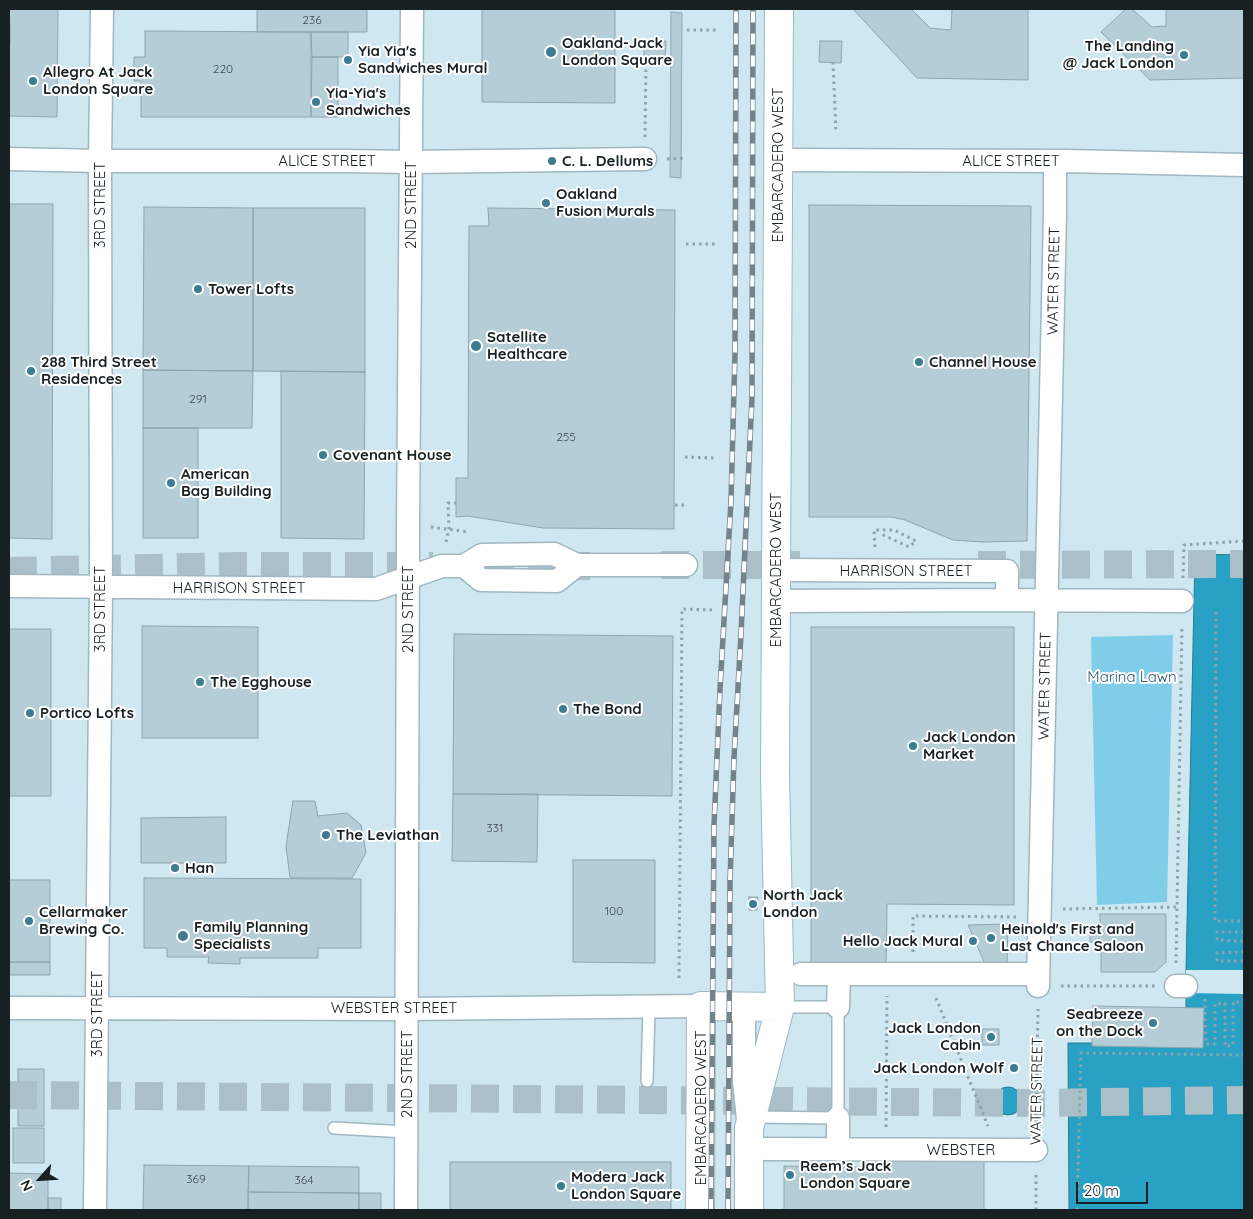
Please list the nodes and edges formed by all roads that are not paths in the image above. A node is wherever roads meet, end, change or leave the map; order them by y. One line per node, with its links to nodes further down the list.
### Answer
1 (102, 9): 7 (street, 3RD STREET)
2 (412, 9): 9 (street, 2ND STREET)
3 (779, 9): 6 (street, EMBARCADERO WEST)
4 (9, 159): 7 (street, ALICE STREET)
5 (645, 159): 9 (street, ALICE STREET)
6 (779, 160): 8 (street, ALICE STREET); 12 (street, EMBARCADERO WEST)
7 (100, 161): 9 (street, ALICE STREET); 15 (street, 3RD STREET)
8 (1055, 161): 10 (street, ALICE STREET); 17 (street, WATER STREET)
9 (411, 162): 13 (street, 2ND STREET)
10 (1244, 164)
11 (686, 565): 13 (street, HARRISON STREET)
12 (776, 570): 16 (street, HARRISON STREET); 18 (street, EMBARCADERO WEST)
13 (408, 577): 15 (street, HARRISON STREET); 29 (street, 2ND STREET)
14 (9, 586): 15 (street, HARRISON STREET)
15 (101, 587): 28 (street, 3RD STREET)
16 (1007, 600): 17 (street, HARRISON STREET); 18 (street, HARRISON STREET)
17 (1046, 600): 19 (street, HARRISON STREET); 21 (street, WATER STREET)
18 (777, 601): 25 (street, EMBARCADERO WEST)
19 (1182, 602)
20 (801, 974): 21 (street)
21 (839, 974): 26 (street)
22 (701, 1006): 23 (street, WEBSTER STREET); 24 (street, WEBSTER STREET); 40 (street, EMBARCADERO WEST)
23 (649, 1007): 29 (street, WEBSTER STREET); 30 (lane)
24 (744, 1007): 25 (street, WEBSTER STREET); 32 (street, EMBARCADERO WEST)
25 (780, 1007): 26 (lane); 32 (street, EMBARCADERO WEST)
26 (838, 1007): 31 (lane)
27 (9, 1008): 28 (street, WEBSTER STREET)
28 (97, 1009): 29 (street, WEBSTER STREET); 38 (street, 3RD STREET)
29 (407, 1009): 34 (street, 2ND STREET)
30 (647, 1081)
31 (838, 1118): 32 (lane); 36 (street)
32 (750, 1122): 41 (street, EMBARCADERO WEST)
33 (334, 1128): 34 (lane)
34 (406, 1132): 39 (street, 2ND STREET)
35 (765, 1150): 36 (street, WEBSTER)
36 (838, 1150): 37 (street, WEBSTER)
37 (1036, 1150)
38 (95, 1210)
39 (406, 1210)
40 (700, 1210)
41 (749, 1210)

